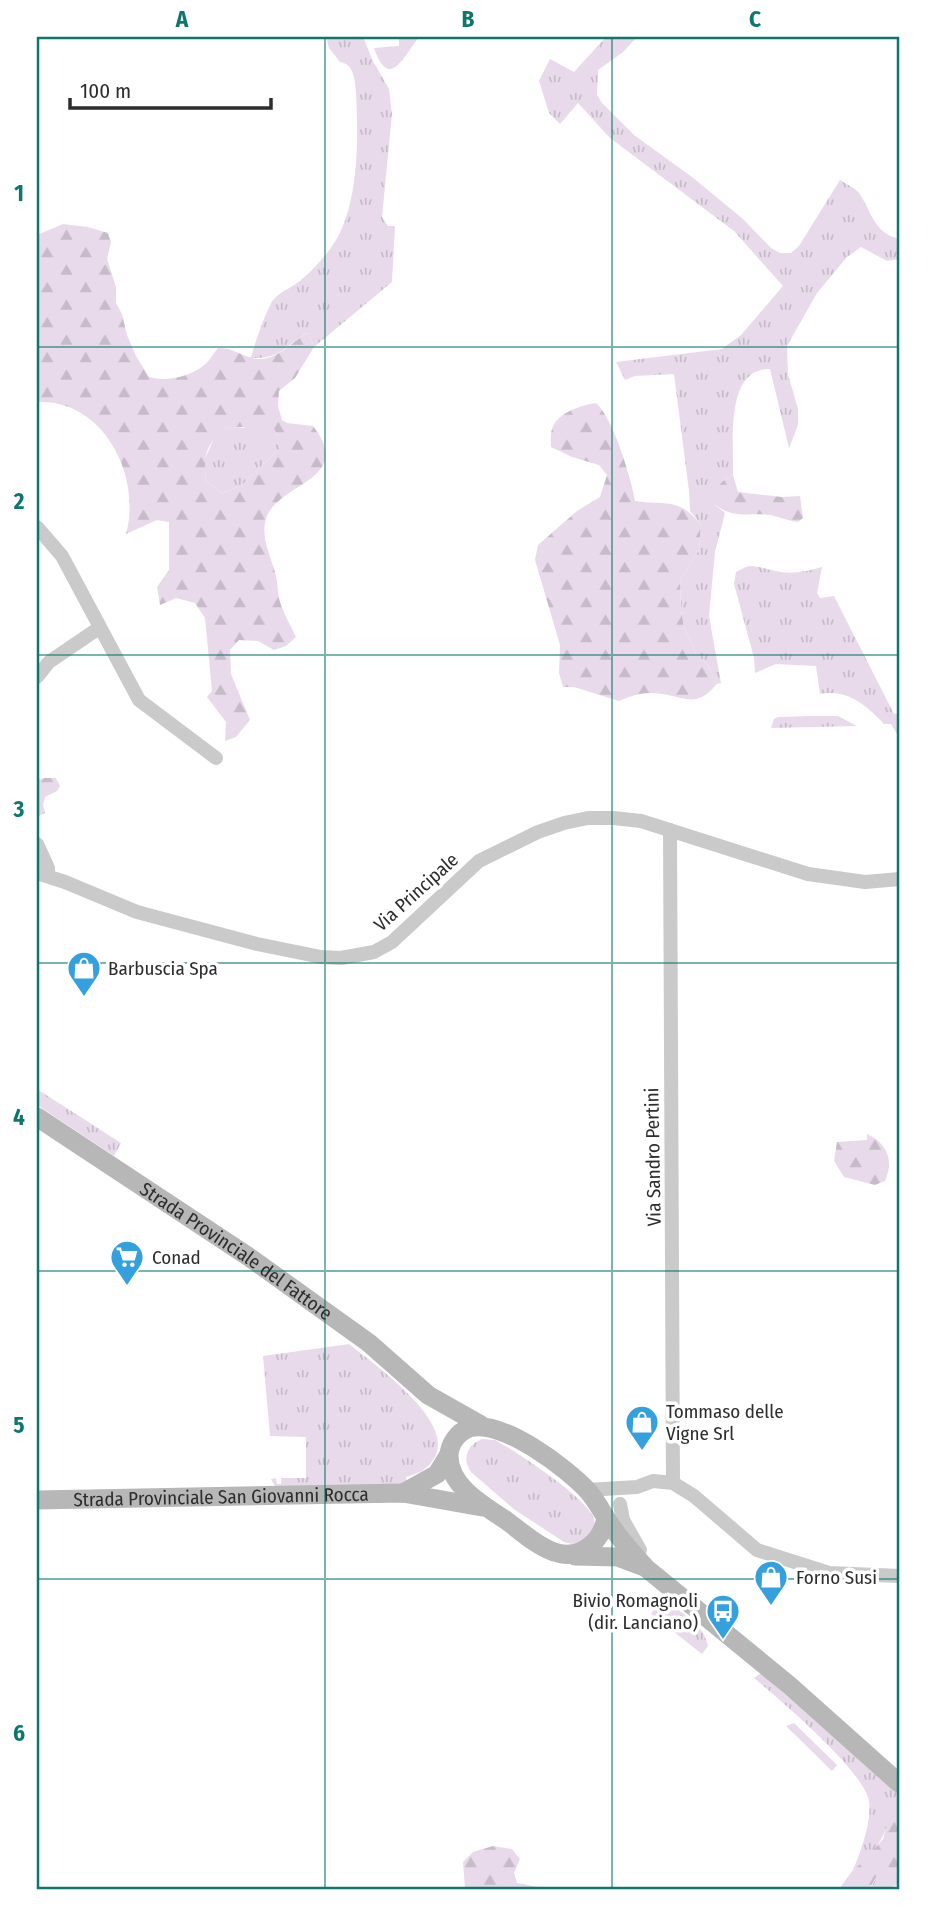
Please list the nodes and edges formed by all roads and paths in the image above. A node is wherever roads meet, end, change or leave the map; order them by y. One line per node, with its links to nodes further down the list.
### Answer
1 (37, 527): 2 (street)
2 (99, 628): 3 (street); 4 (street)
3 (37, 677)
4 (216, 758)
5 (670, 830): 7 (street, Via Principale); 8 (street, Via Principale); 13 (street, Via Sandro Pertini)
6 (37, 844): 7 (street)
7 (42, 874)
8 (900, 878)
9 (37, 1117): 10 (main road, Strada Provinciale del Fattore)
10 (428, 1395): 11 (main road, Strada Provinciale del Fattore); 12 (main road, Strada Provinciale del Fattore)
11 (481, 1425): 12 (main road, Strada Provinciale San Giovanni Rocca); 15 (main road, Strada Provinciale del Fattore)
12 (451, 1448): 16 (main road, Strada Provinciale San Giovanni Rocca); 18 (main road, Strada Provinciale del Fattore)
13 (673, 1483): 14 (street); 22 (street)
14 (637, 1487): 15 (street); 19 (street)
15 (587, 1490): 19 (main road, Strada Provinciale del Fattore)
16 (403, 1493): 17 (main road, Strada Provinciale San Giovanni Rocca); 18 (main road, Strada Provinciale San Giovanni Rocca)
17 (37, 1500)
18 (489, 1508): 20 (main road, Strada Provinciale del Fattore)
19 (613, 1511): 20 (main road); 21 (main road); 23 (street)
20 (568, 1556): 21 (main road)
21 (646, 1568): 23 (main road)
22 (900, 1576)
23 (664, 1584): 24 (main road)
24 (900, 1784)

